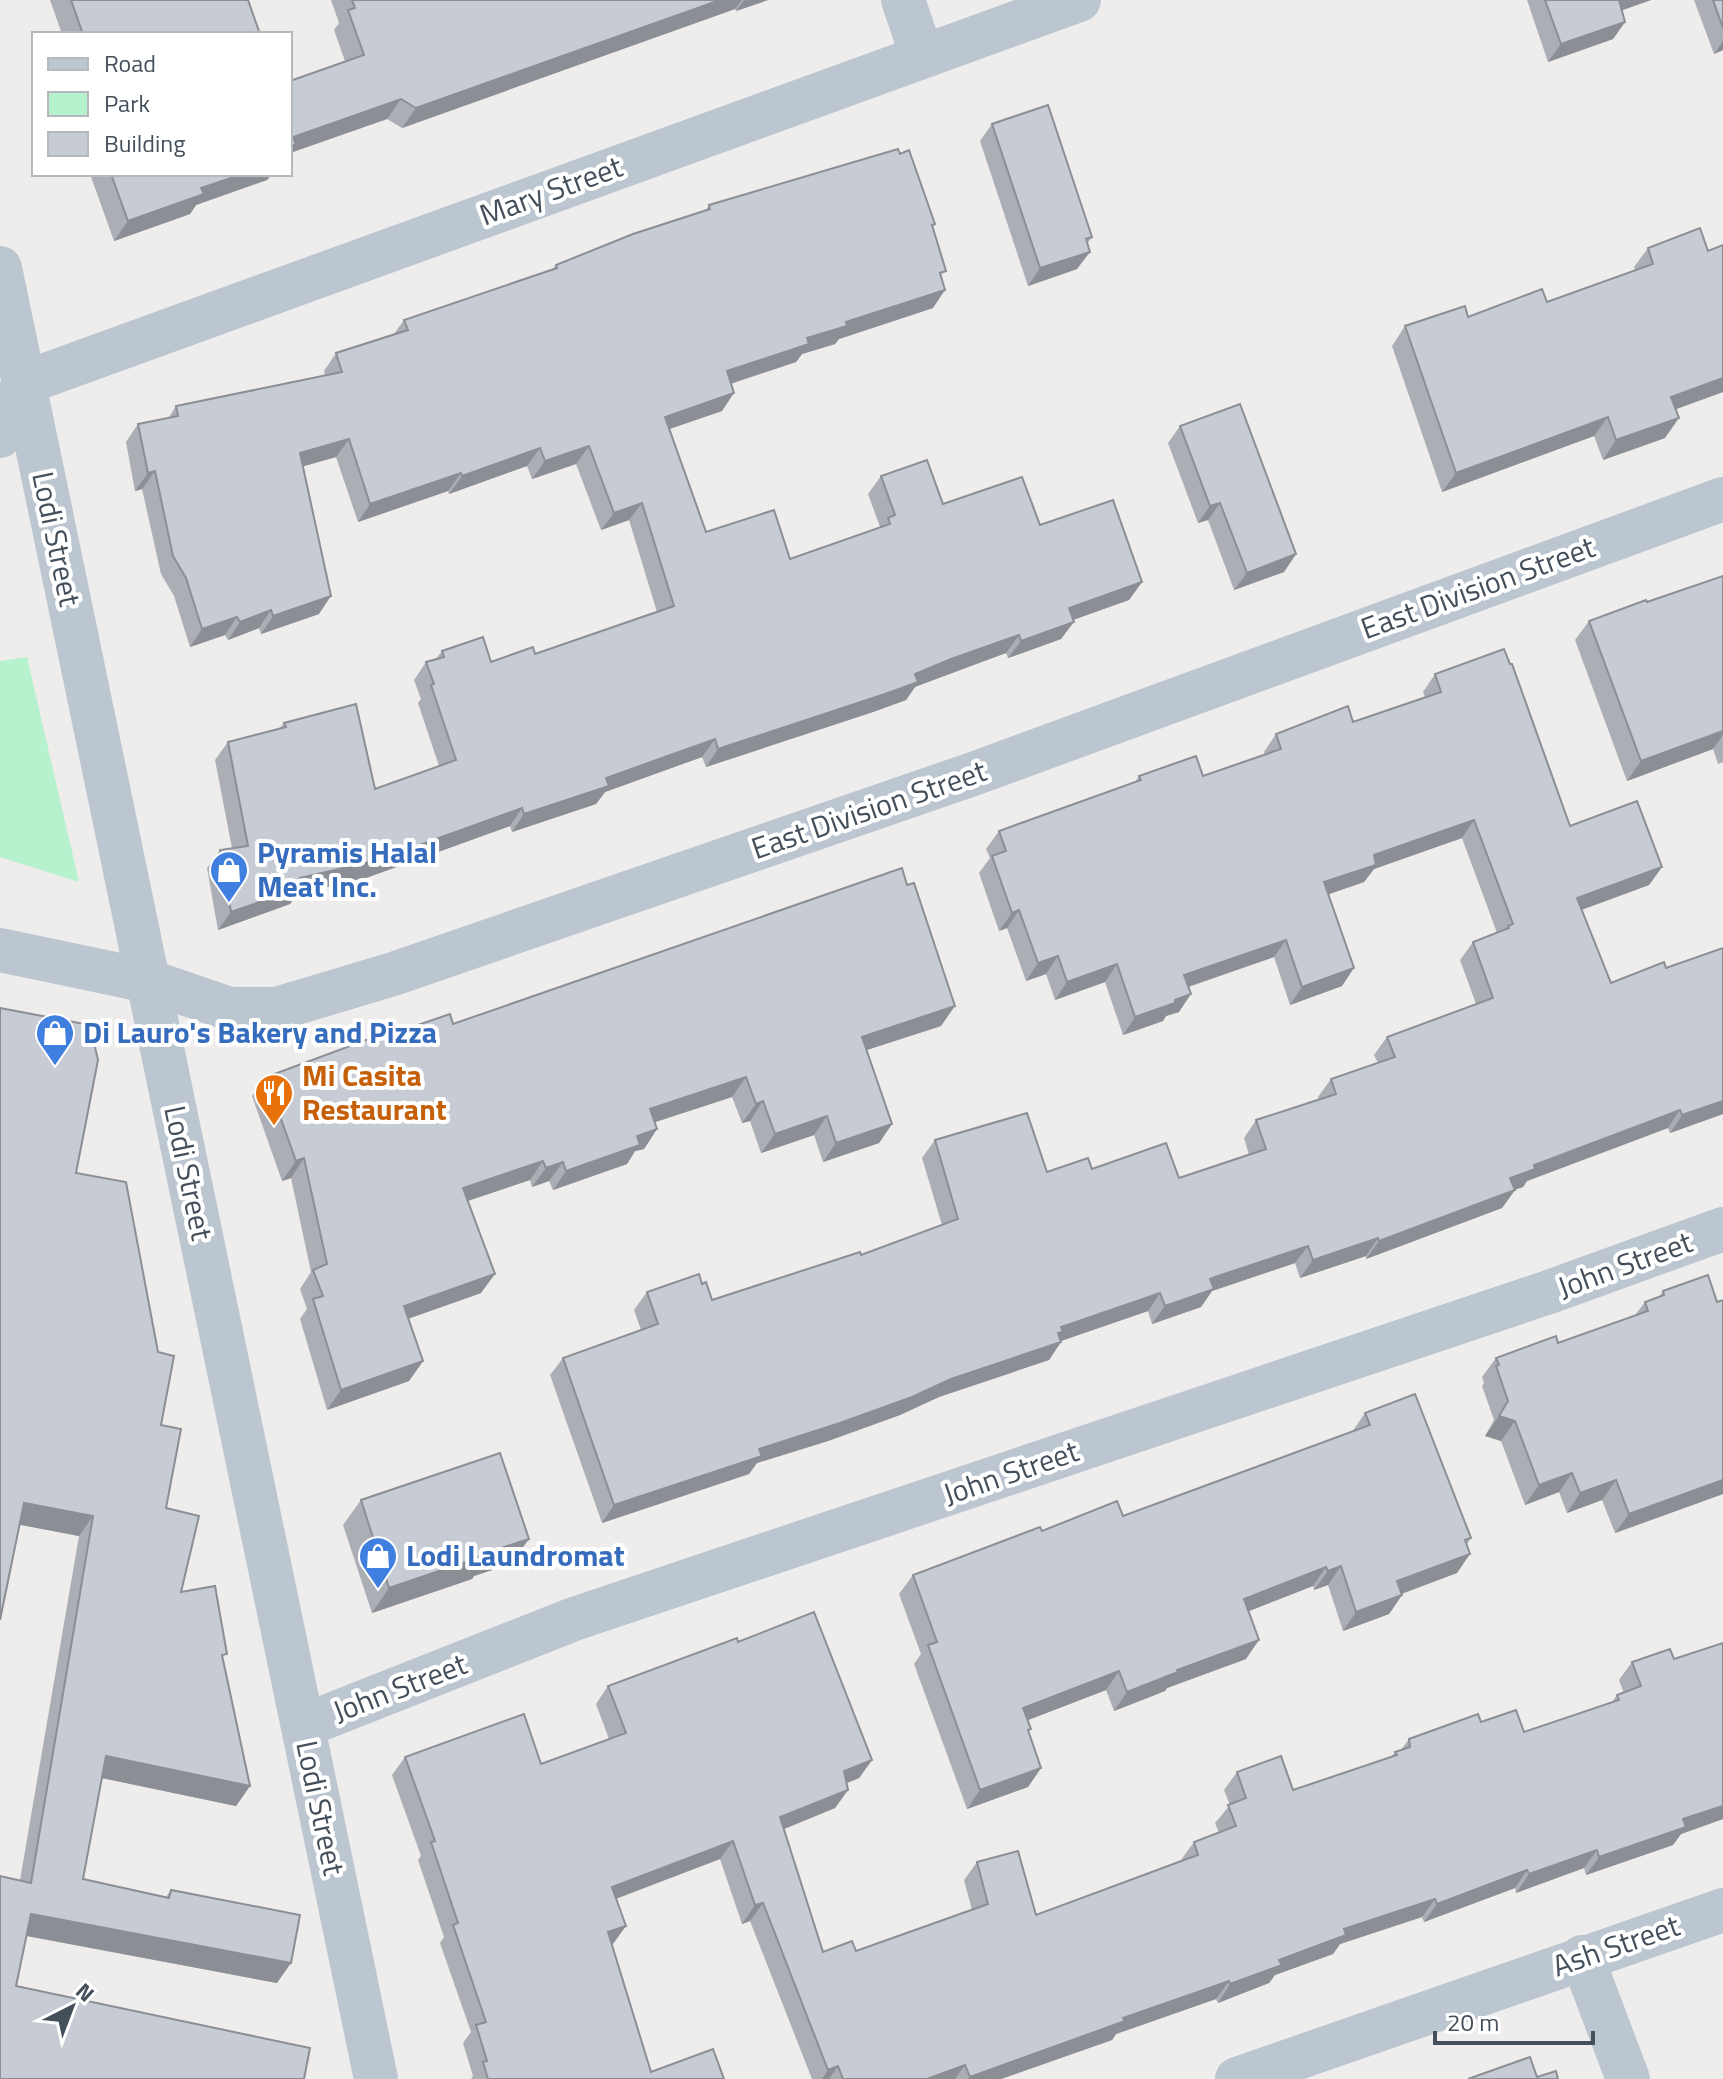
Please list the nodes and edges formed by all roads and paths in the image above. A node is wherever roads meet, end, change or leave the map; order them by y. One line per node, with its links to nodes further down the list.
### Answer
1 (903, 0): 3 (street)
2 (1079, 0): 3 (street, Mary Street)
3 (922, 56): 5 (street, Mary Street)
4 (0, 268): 5 (street, Lodi Street)
5 (24, 383): 6 (street); 9 (street, Lodi Street)
6 (0, 436)
7 (1723, 499): 9 (street, East Division Street)
8 (0, 950): 9 (street, East Division Street)
9 (148, 981): 11 (street, Lodi Street)
10 (1723, 1229): 11 (street, John Street)
11 (303, 1726): 14 (street, Lodi Street)
12 (1723, 1910): 13 (street, Ash Street)
13 (1582, 1957): 15 (street, Ash Street); 16 (street)
14 (376, 2079)
15 (1237, 2079)
16 (1628, 2079)

